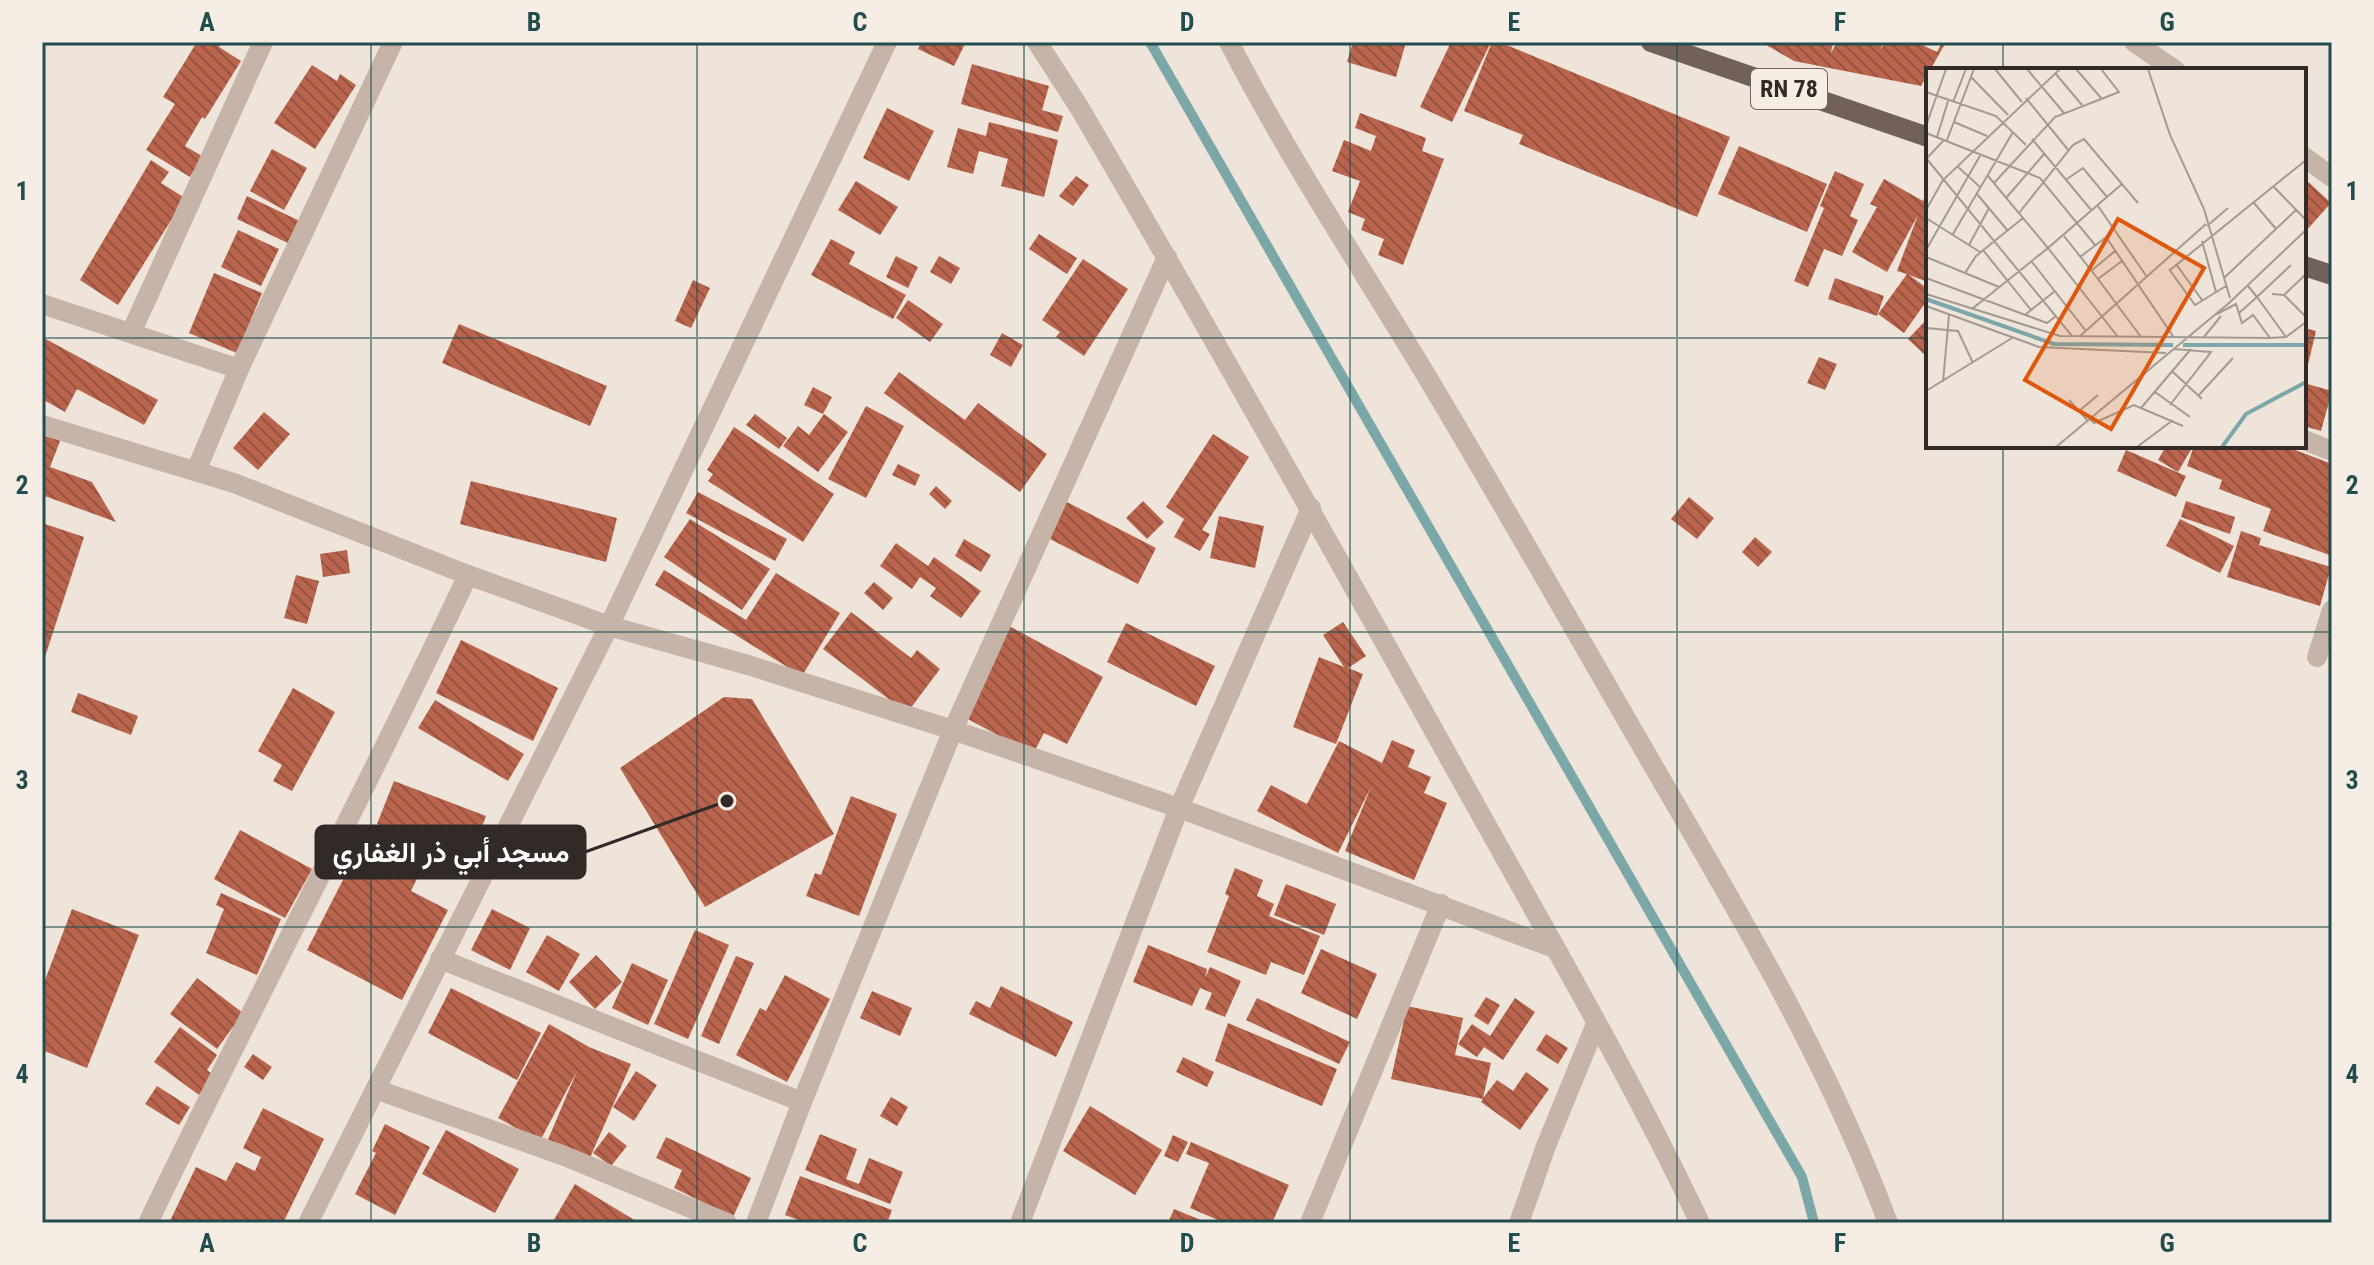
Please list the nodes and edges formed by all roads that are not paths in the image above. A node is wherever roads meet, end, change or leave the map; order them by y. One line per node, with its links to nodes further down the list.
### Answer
1 (263, 42): 16 (street)
2 (393, 42): 17 (street)
3 (887, 42): 25 (street)
4 (1037, 42): 12 (street)
5 (1229, 42): 43 (street)
6 (1651, 42): 9 (main road, RN 78)
7 (2134, 42): 8 (street)
8 (2172, 68)
9 (1926, 136)
10 (2306, 158): 11 (street)
11 (2332, 177)
12 (1167, 257): 22 (street); 27 (street)
13 (2306, 267): 14 (main road)
14 (2332, 275)
15 (42, 304): 16 (street)
16 (131, 333): 17 (street)
17 (239, 369): 21 (street)
18 (42, 425): 21 (street)
19 (2306, 441): 20 (street)
20 (2332, 451)
21 (196, 471): 23 (street)
22 (1311, 508): 28 (street); 30 (street)
23 (468, 575): 25 (street); 35 (street)
24 (2332, 610): 26 (street)
25 (609, 626): 27 (street); 31 (street)
26 (2317, 657)
27 (953, 730): 28 (street); 34 (street)
28 (1179, 808): 29 (street); 39 (street)
29 (1441, 904): 30 (street); 40 (street)
30 (1554, 948): 32 (street)
31 (440, 959): 33 (street); 34 (street)
32 (1596, 1024): 41 (street); 42 (street)
33 (375, 1089): 36 (street); 37 (street)
34 (802, 1102): 38 (street)
35 (148, 1223)
36 (308, 1223)
37 (727, 1223)
38 (756, 1223)
39 (1020, 1223)
40 (1310, 1223)
41 (1519, 1223)
42 (1700, 1223)
43 (1888, 1223)

